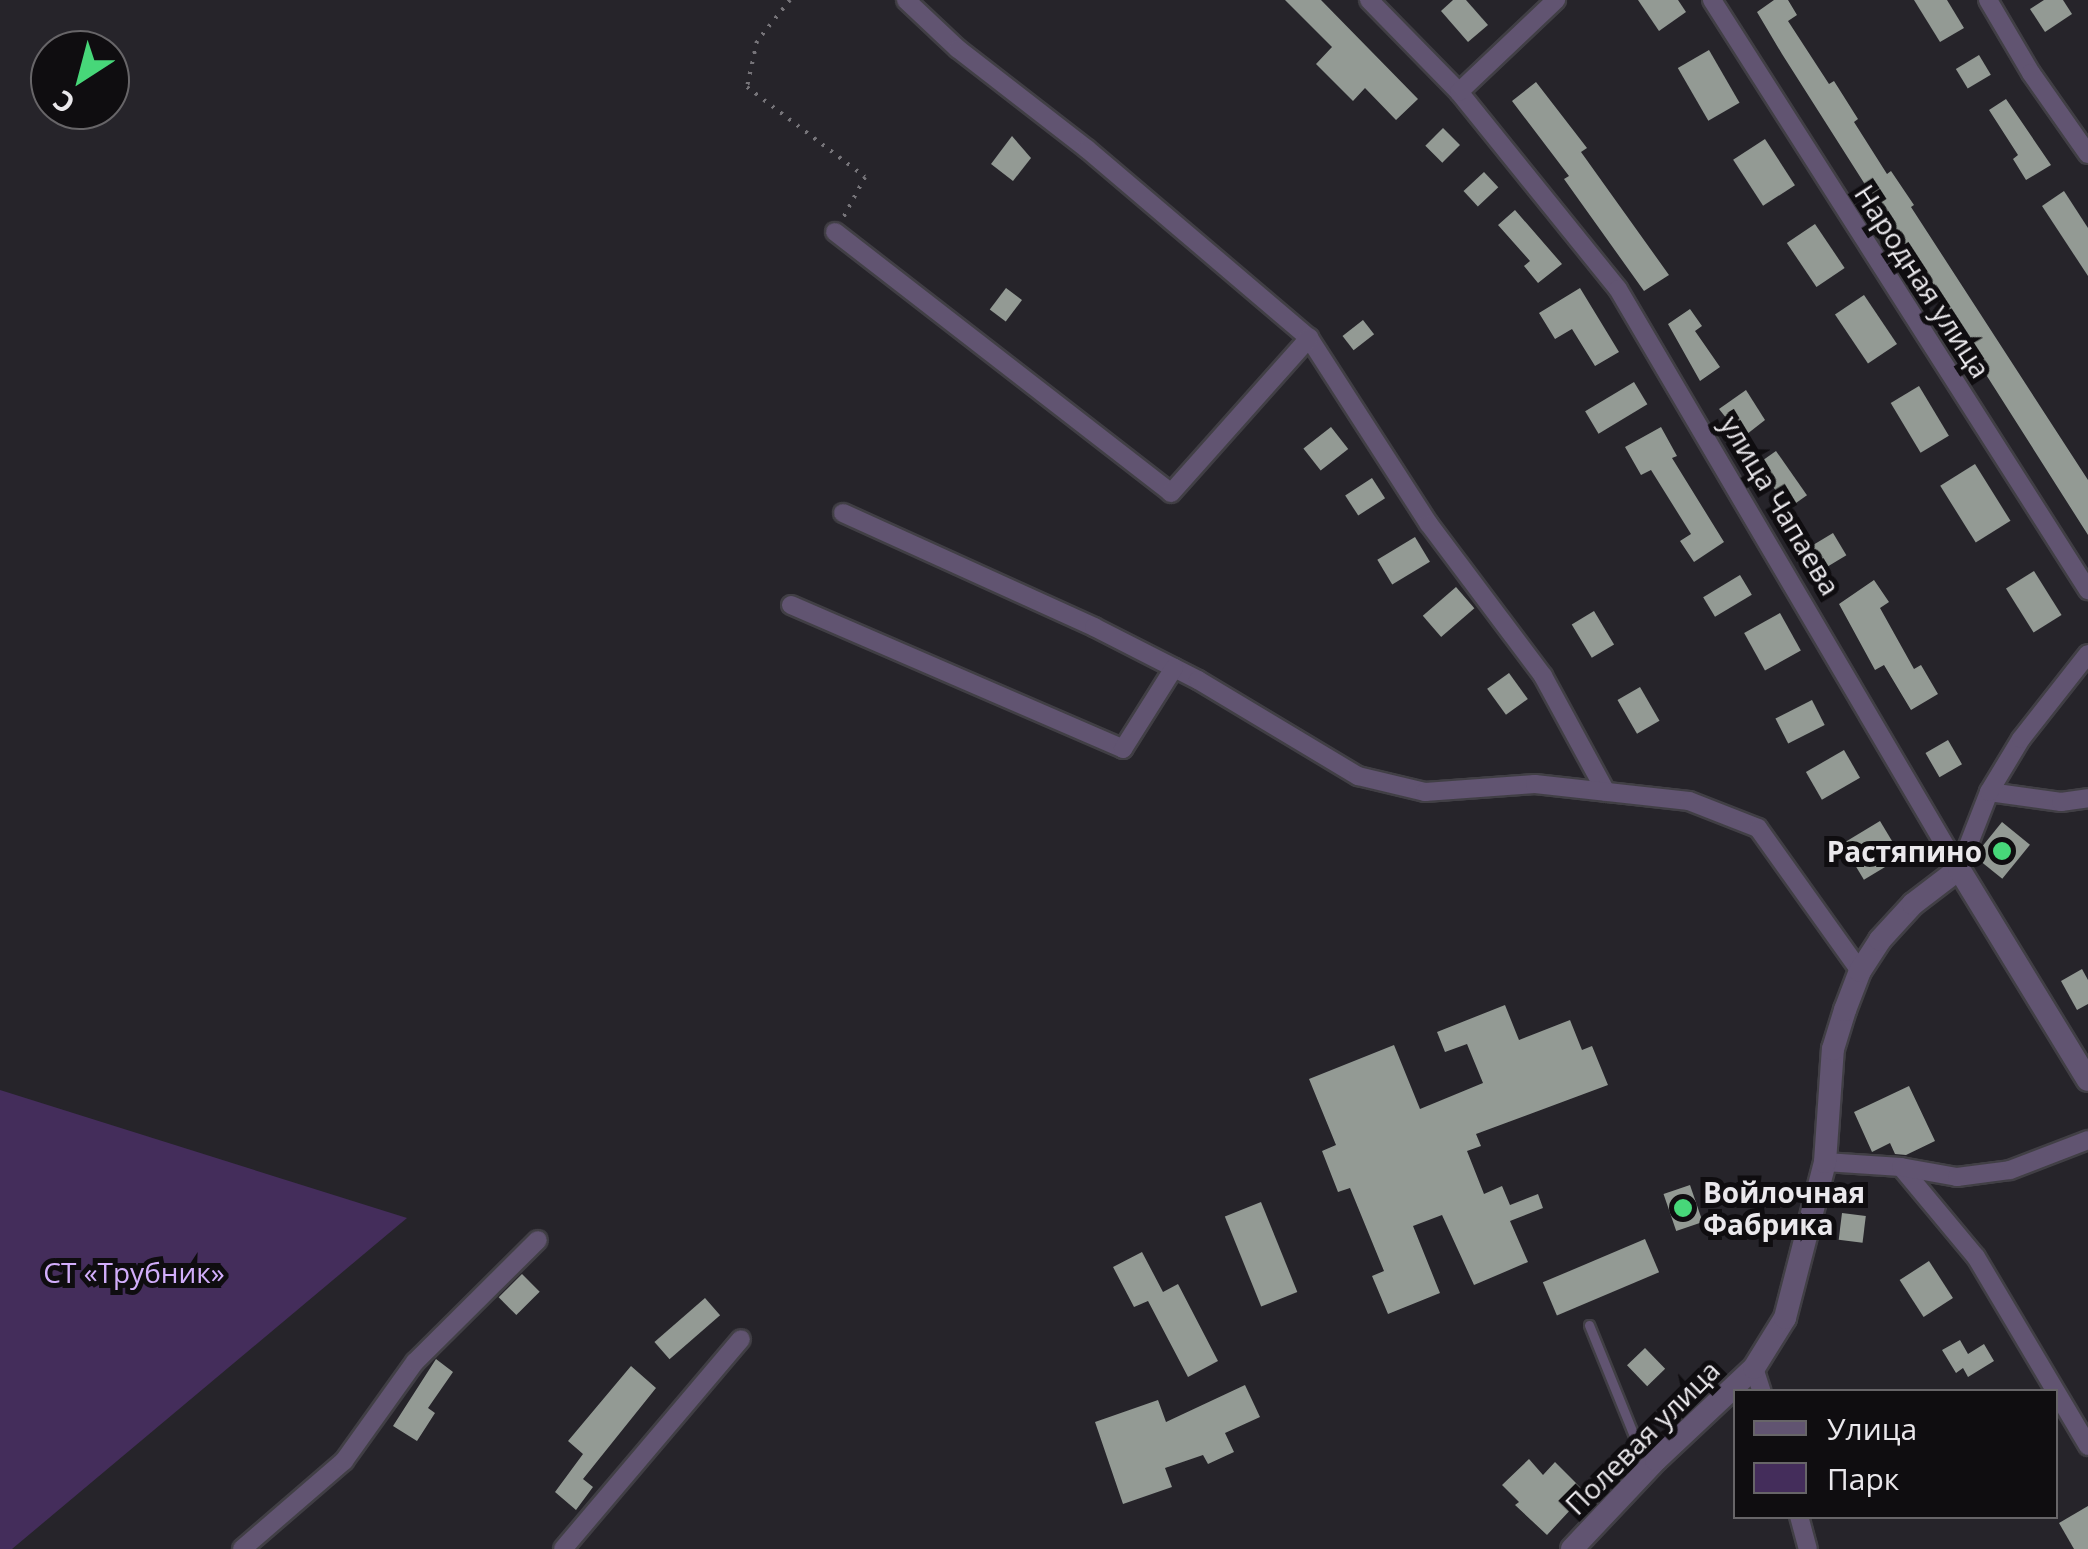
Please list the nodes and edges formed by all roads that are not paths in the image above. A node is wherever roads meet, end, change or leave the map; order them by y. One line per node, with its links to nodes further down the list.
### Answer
1 (906, 0): 9 (street)
2 (1370, 0): 6 (street, улица Чапаева)
3 (1556, 0): 6 (street)
4 (1712, 0): 11 (street, Народная улица)
5 (1988, 0): 7 (street)
6 (1459, 92): 18 (street, улица Чапаева)
7 (2088, 154)
8 (835, 232): 9 (street)
9 (1309, 338): 15 (street)
10 (842, 514): 14 (street)
11 (2088, 590)
12 (790, 605): 14 (street)
13 (2088, 654): 16 (street)
14 (1174, 668): 15 (street)
15 (1606, 792): 19 (street)
16 (1990, 792): 17 (street); 18 (street)
17 (2088, 798)
18 (1959, 869): 19 (street, Полевая улица); 20 (street, улица Чапаева)
19 (1860, 971): 22 (street, Полевая улица)
20 (2088, 1080)
21 (2088, 1140): 23 (street)
22 (1826, 1162): 23 (street); 27 (street, Полевая улица)
23 (1901, 1167): 29 (street)
24 (538, 1240): 34 (street)
25 (1589, 1324): 32 (lane)
26 (740, 1339): 35 (street)
27 (1754, 1368): 28 (street); 32 (street, Полевая улица)
28 (1761, 1389)
29 (2054, 1389)
30 (2058, 1395): 31 (street)
31 (2088, 1446)
32 (1656, 1460): 36 (street, Полевая улица)
33 (1800, 1519): 37 (street)
34 (242, 1549)
35 (562, 1549)
36 (1572, 1549)
37 (1808, 1549)

